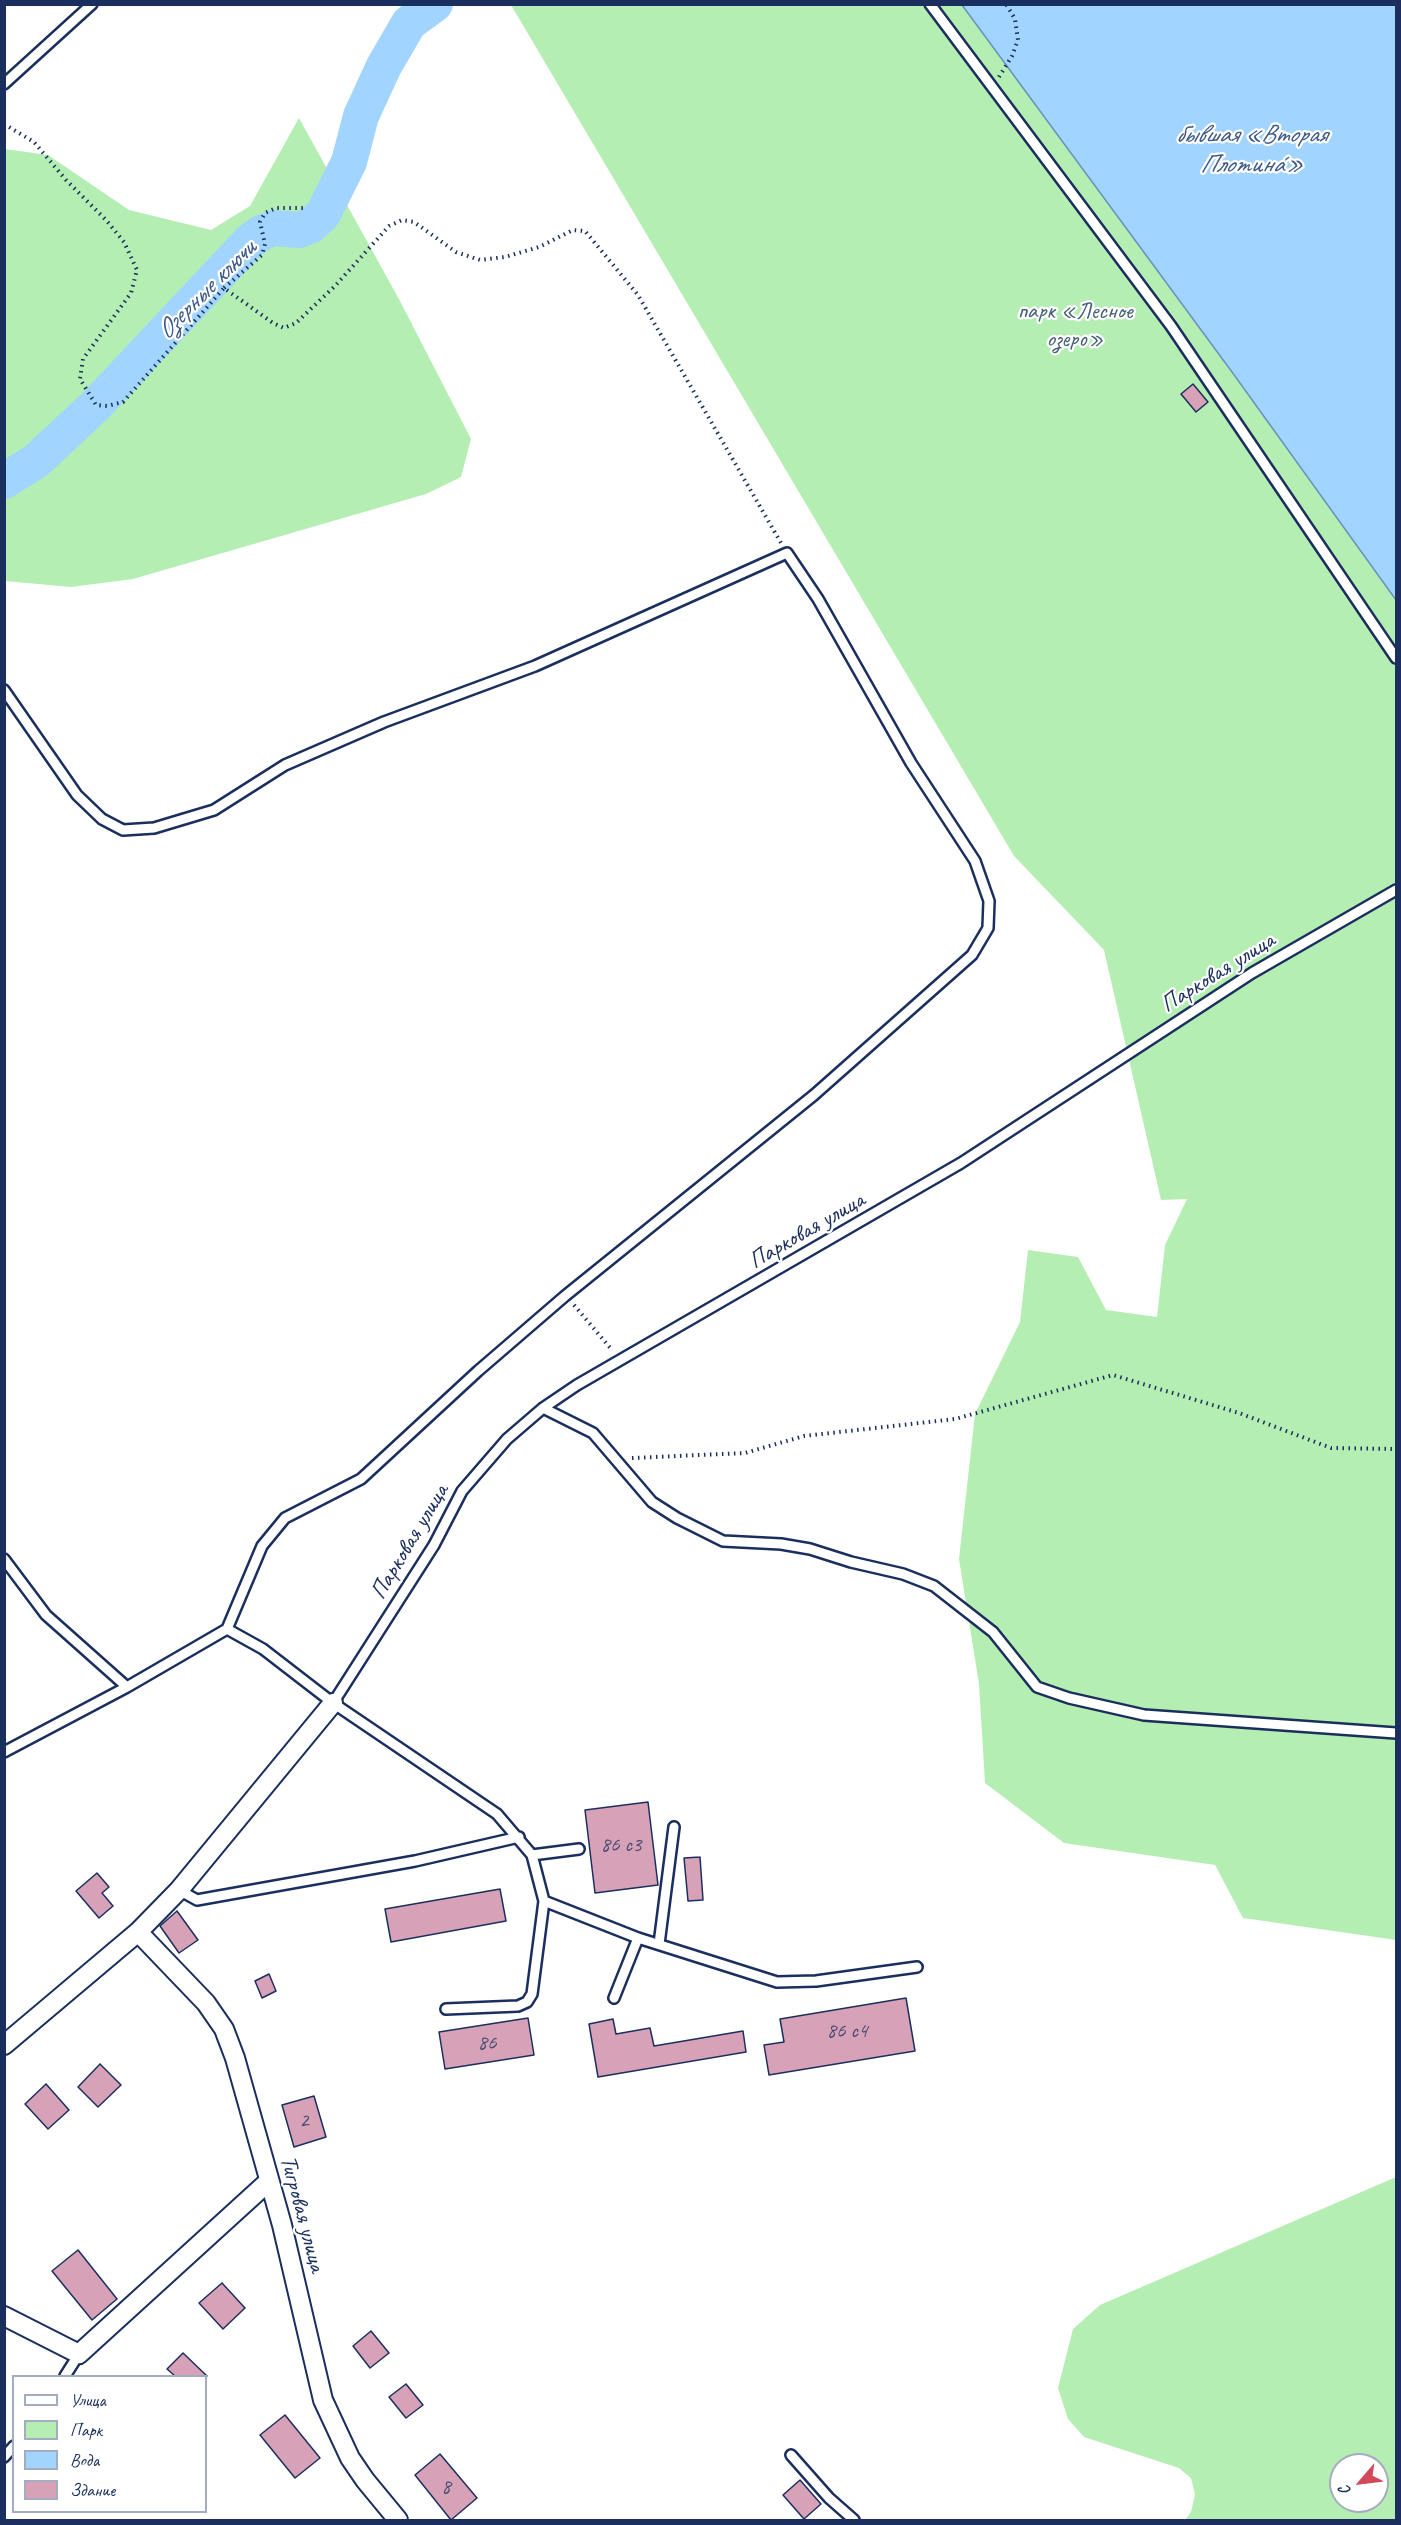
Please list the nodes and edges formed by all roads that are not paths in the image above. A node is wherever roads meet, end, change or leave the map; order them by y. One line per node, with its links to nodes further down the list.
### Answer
1 (92, 4): 3 (lane)
2 (930, 4): 4 (lane)
3 (4, 84)
4 (1396, 658)
5 (4, 690): 9 (lane)
6 (1396, 890): 7 (lane, Парковая улица)
7 (543, 1408): 11 (lane, Парковая улица); 12 (lane)
8 (4, 1559): 10 (lane)
9 (227, 1629): 10 (lane); 11 (lane)
10 (127, 1687): 13 (lane)
11 (333, 1703): 15 (lane); 18 (street)
12 (1396, 1733)
13 (4, 1752)
14 (674, 1827): 22 (lane)
15 (519, 1837): 17 (lane); 18 (lane)
16 (579, 1849): 17 (lane)
17 (532, 1855): 19 (lane)
18 (178, 1890): 20 (street)
19 (544, 1901): 21 (lane); 25 (lane)
20 (138, 1932): 26 (street); 27 (street, Тигровая улица)
21 (638, 1938): 22 (lane); 24 (lane)
22 (659, 1944): 23 (lane)
23 (917, 1967)
24 (614, 1998)
25 (446, 2009)
26 (4, 2046)
27 (269, 2181): 29 (street); 32 (street, Тигровая улица)
28 (4, 2316): 29 (street)
29 (79, 2354): 30 (lane)
30 (66, 2375)
31 (791, 2455): 33 (lane)
32 (398, 2520)
33 (854, 2520)

